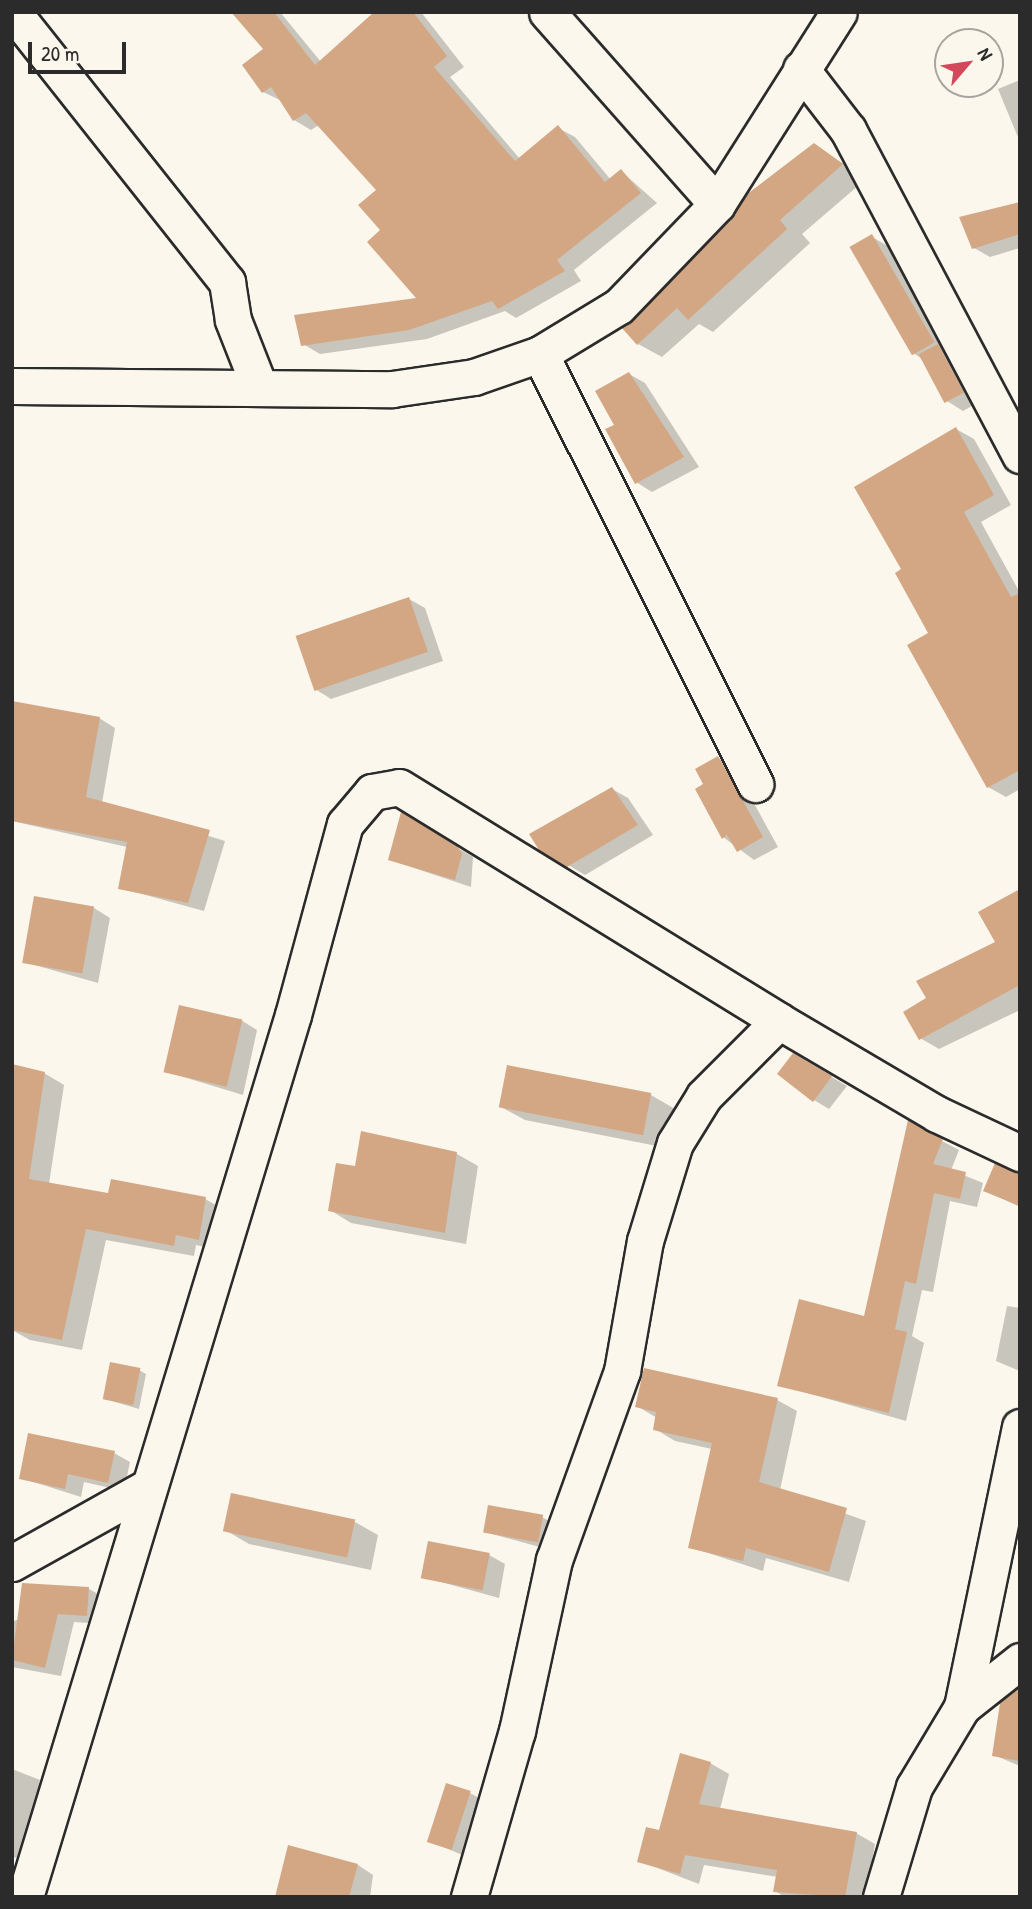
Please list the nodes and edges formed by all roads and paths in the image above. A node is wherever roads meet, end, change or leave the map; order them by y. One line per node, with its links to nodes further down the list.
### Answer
1 (547, 12): 5 (street)
2 (839, 12): 4 (street)
3 (13, 14): 8 (street)
4 (801, 69): 5 (street); 9 (street)
5 (717, 204): 6 (street)
6 (540, 354): 8 (street); 10 (street)
7 (12, 386): 8 (street)
8 (259, 386)
9 (1020, 455)
10 (755, 784)
11 (779, 1021): 12 (street); 14 (street); 19 (street)
12 (1020, 1153)
13 (1020, 1427): 17 (street)
14 (146, 1488): 15 (street); 18 (street)
15 (12, 1563)
16 (1020, 1661): 17 (street)
17 (962, 1707): 20 (street)
18 (25, 1897)
19 (469, 1897)
20 (881, 1897)

